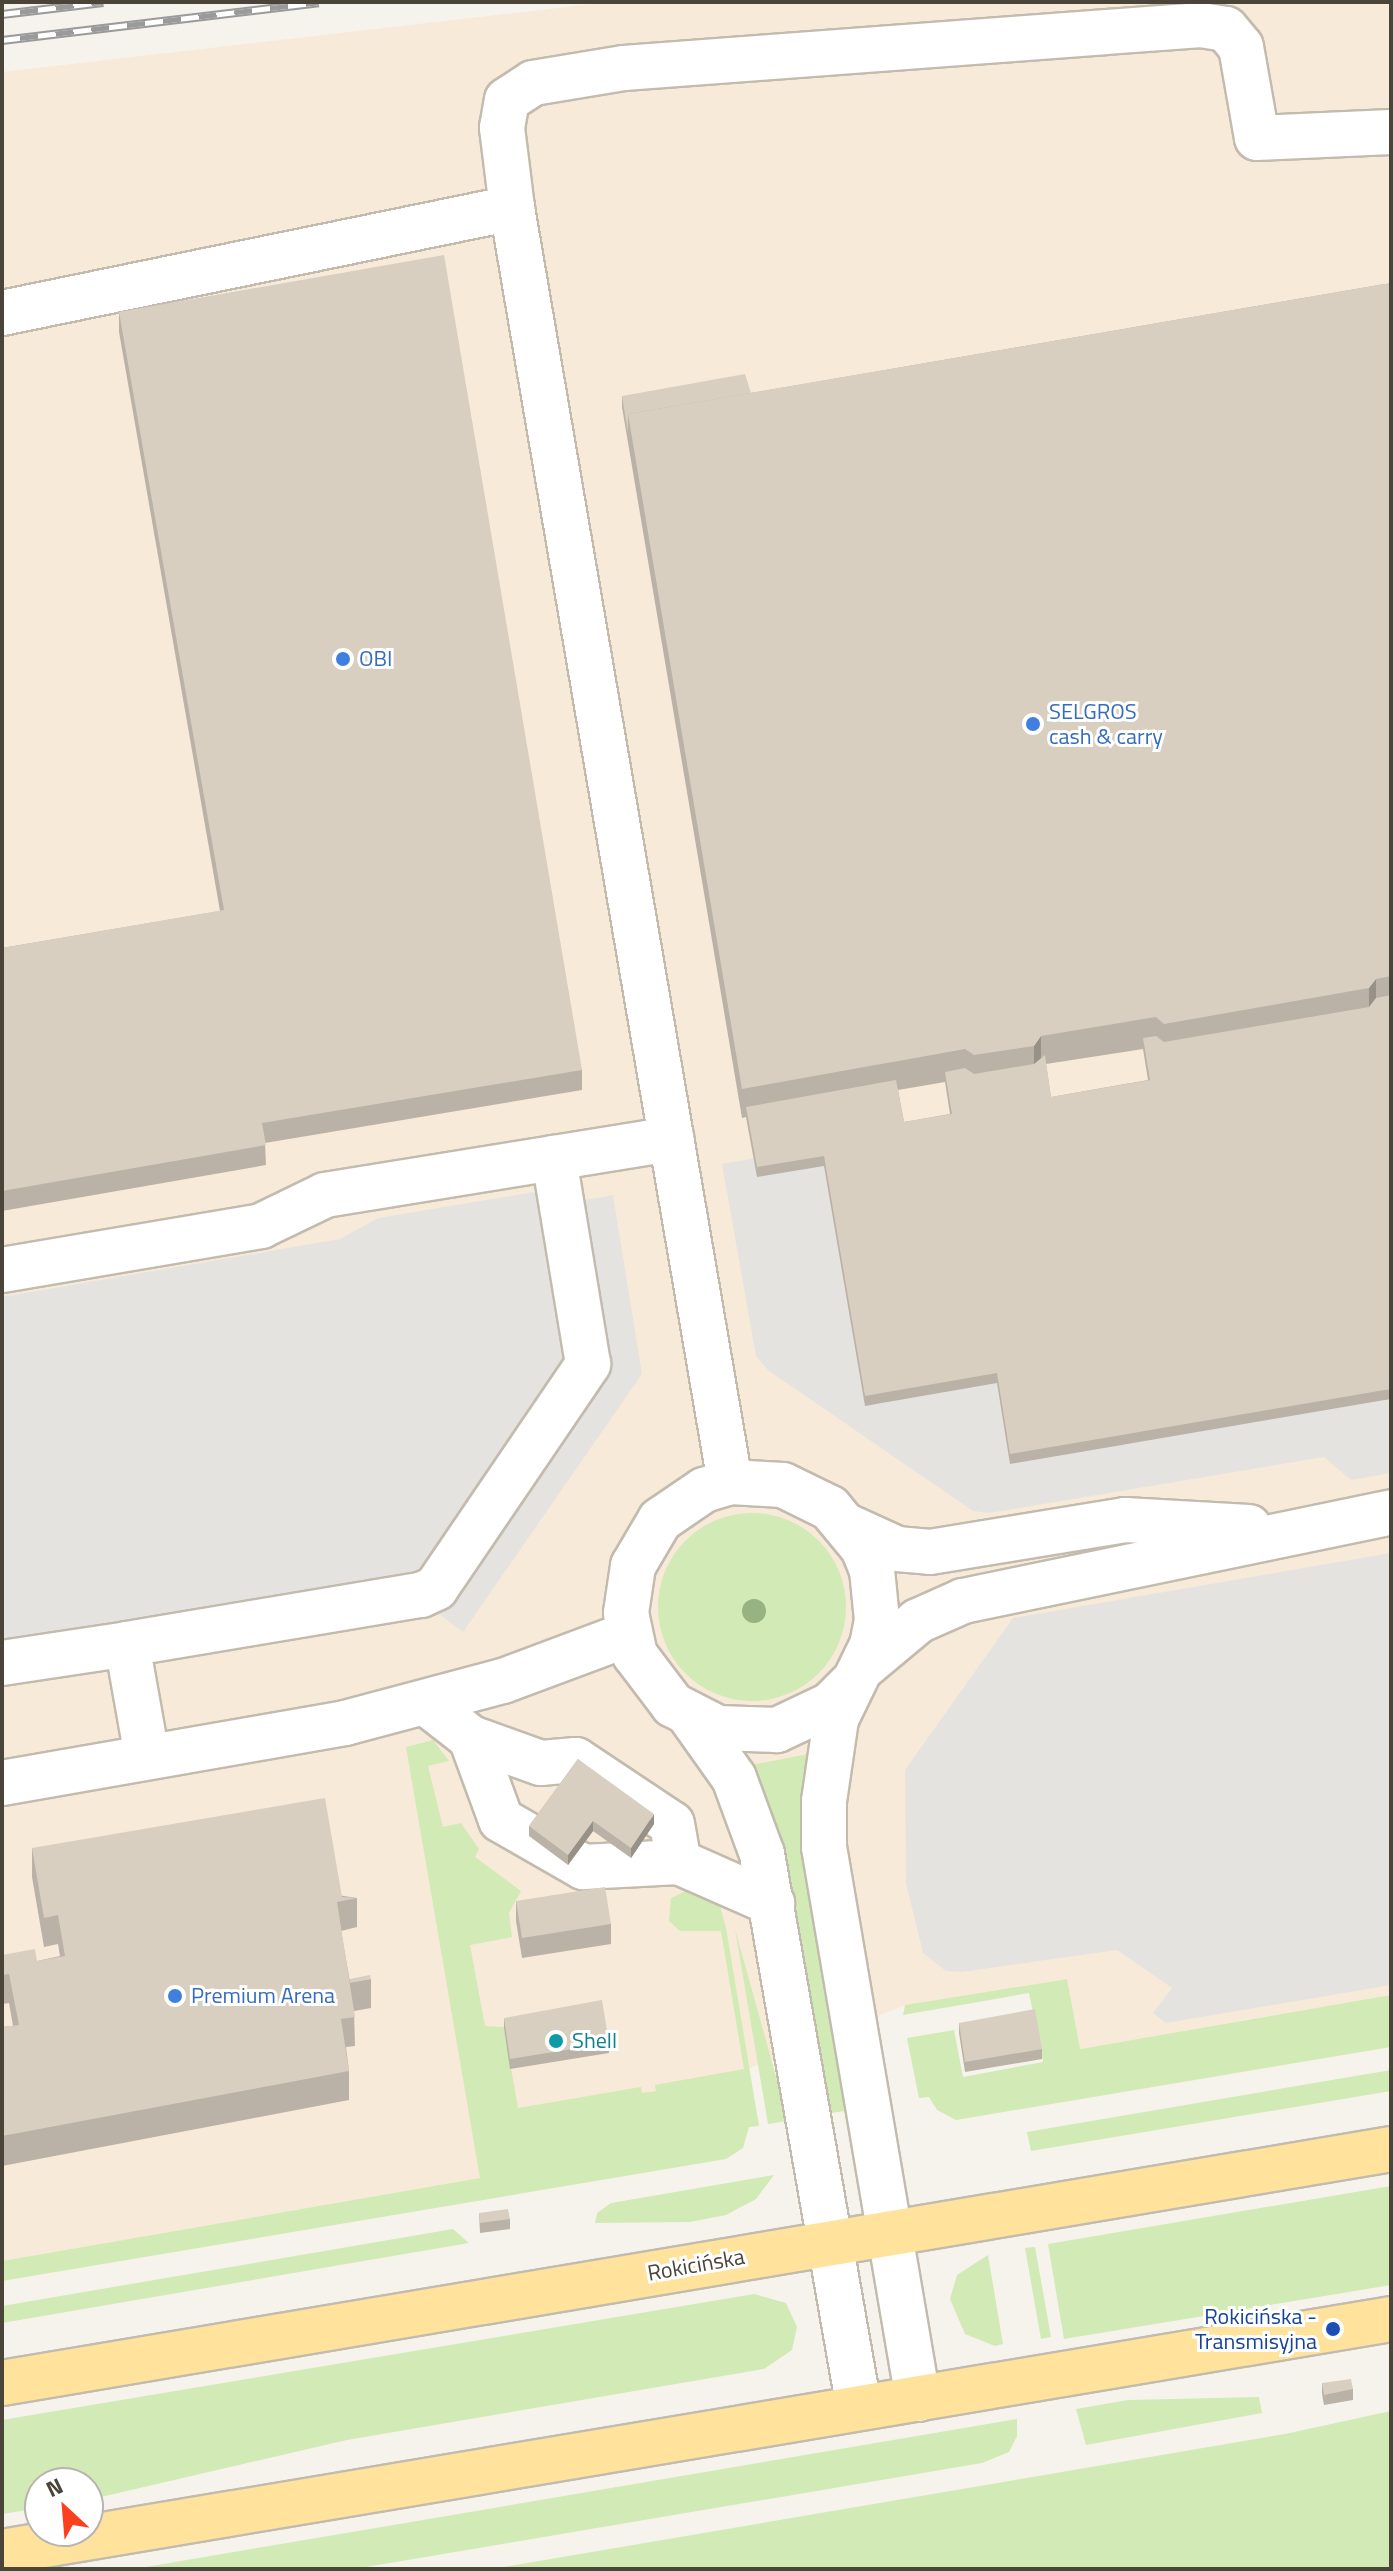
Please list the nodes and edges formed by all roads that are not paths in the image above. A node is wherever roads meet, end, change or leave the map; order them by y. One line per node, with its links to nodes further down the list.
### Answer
1 (1391, 132): 2 (street)
2 (512, 208): 3 (street); 4 (street)
3 (2, 313)
4 (671, 1139): 5 (street); 7 (street)
5 (554, 1158): 6 (street); 12 (street)
6 (2, 1270)
7 (730, 1482): 10 (street); 11 (street)
8 (1391, 1512): 9 (street)
9 (1324, 1524): 10 (street); 14 (street)
10 (849, 1527): 14 (street)
11 (629, 1634): 15 (street); 16 (street)
12 (127, 1644): 13 (street); 18 (street)
13 (2, 1663)
14 (857, 1676): 16 (street); 23 (street)
15 (426, 1703): 17 (street); 18 (street)
16 (690, 1716): 21 (street)
17 (471, 1738): 20 (street); 20 (street)
18 (147, 1756): 19 (street)
19 (2, 1783)
20 (679, 1862): 21 (street)
21 (772, 1903): 24 (street)
22 (1391, 2149): 23 (main road, Rokicińska)
23 (890, 2233): 24 (main road, Rokicińska); 27 (street)
24 (831, 2243): 26 (main road, Rokicińska); 28 (street)
25 (1391, 2319): 27 (main road)
26 (2, 2383)
27 (918, 2399): 28 (main road)
28 (859, 2408): 29 (main road)
29 (2, 2552)

